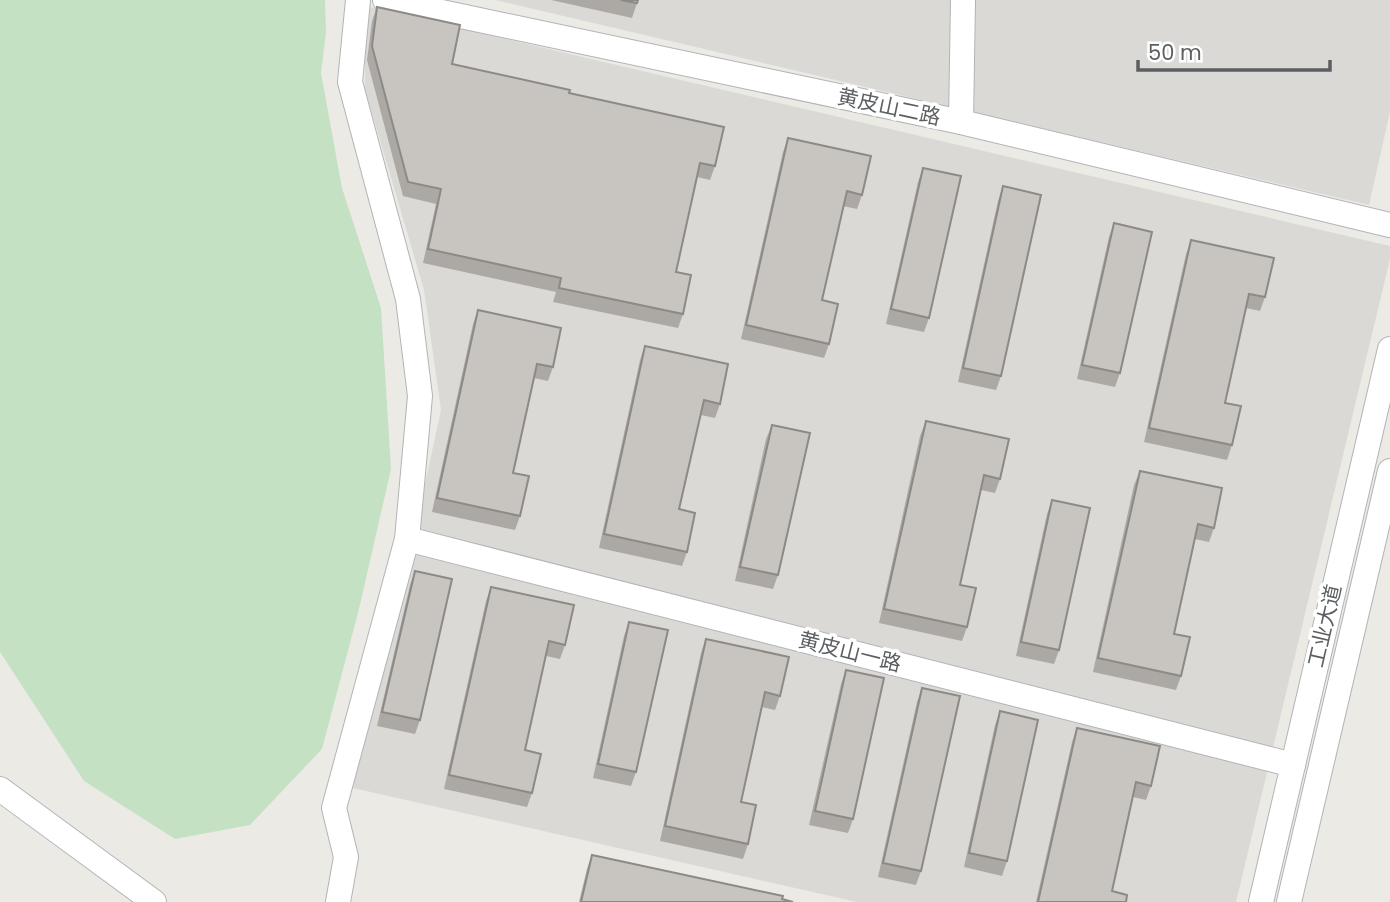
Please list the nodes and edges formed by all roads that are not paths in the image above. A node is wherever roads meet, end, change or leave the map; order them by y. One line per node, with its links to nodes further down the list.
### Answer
1 (358, 0): 8 (street)
2 (385, 0): 4 (street, 黄皮山二路)
3 (964, 0): 4 (street)
4 (961, 122): 5 (street, 黄皮山二路)
5 (1390, 225)
6 (1390, 349): 9 (street, 工业大道)
7 (1390, 471): 14 (street, 工业大道)
8 (407, 539): 9 (street, 黄皮山一路); 12 (street)
9 (1293, 765): 13 (street, 工业大道)
10 (0, 789): 11 (street)
11 (154, 902)
12 (338, 902)
13 (1261, 902)
14 (1289, 902)

